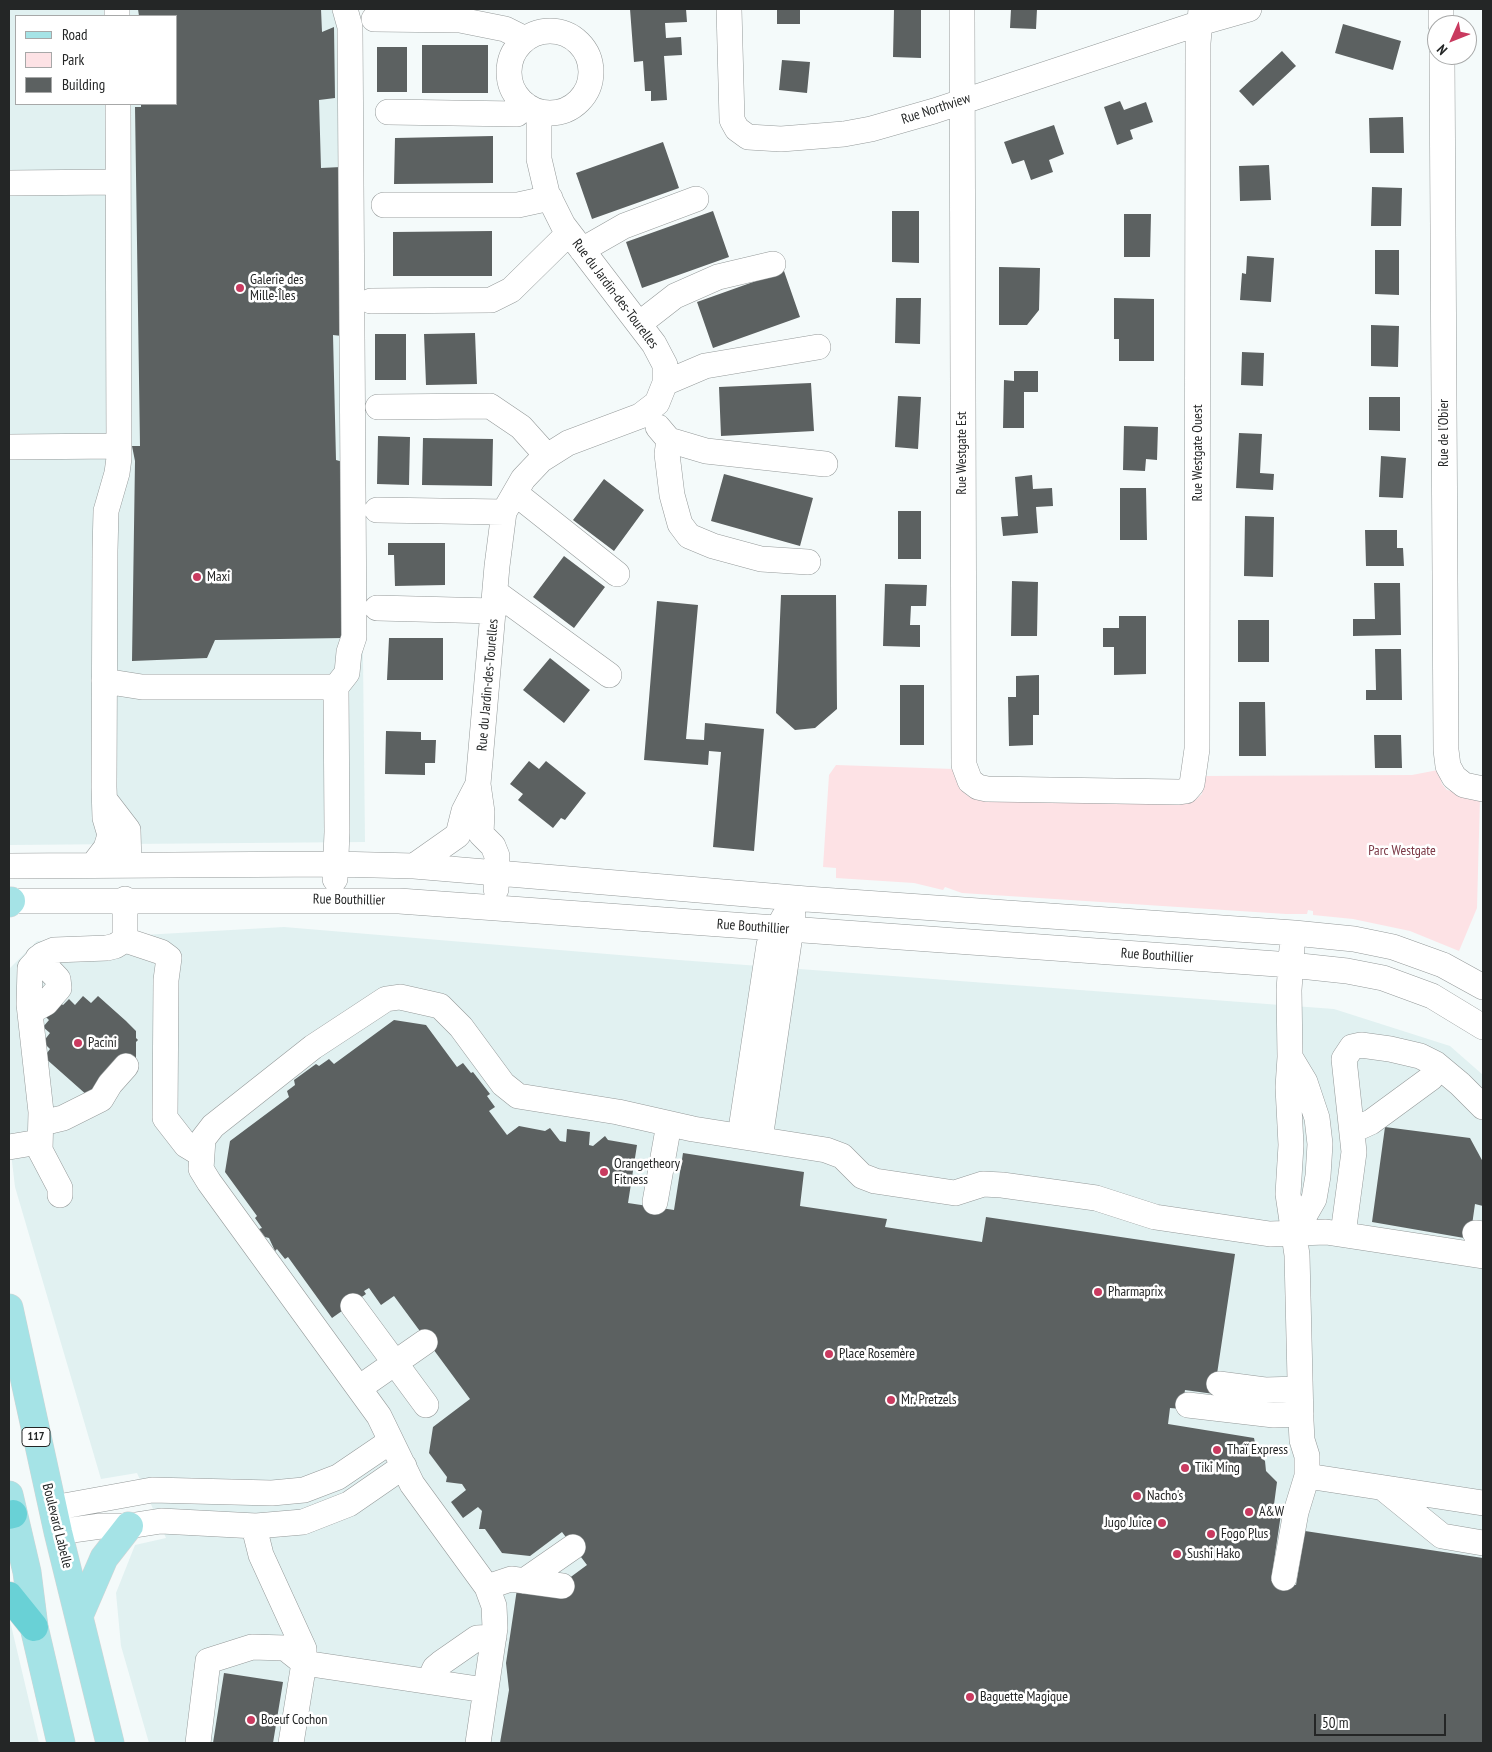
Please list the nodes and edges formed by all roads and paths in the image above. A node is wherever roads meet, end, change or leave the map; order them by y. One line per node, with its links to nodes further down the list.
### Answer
1 (345, 9): 40 (street)
2 (729, 9): 9 (street, Rue Northview)
3 (962, 9): 9 (street, Rue Westgate Est)
4 (1249, 9): 5 (street, Rue Northview)
5 (1200, 16): 9 (street, Rue Northview); 43 (street, Rue Westgate Ouest)
6 (374, 19): 7 (street)
7 (525, 39): 11 (street); 11 (street)
8 (1442, 65): 42 (street, Rue de l'Obier)
9 (963, 100): 43 (street, Rue Westgate Est)
10 (118, 105): 13 (street)
11 (532, 108): 12 (street); 15 (street, Rue du Jardin-des-Tourelles)
12 (388, 112)
13 (118, 182): 14 (street); 27 (street)
14 (9, 183)
15 (550, 198): 17 (street); 18 (street, Rue du Jardin-des-Tourelles)
16 (696, 199): 18 (street)
17 (384, 206)
18 (575, 242): 20 (street); 21 (street, Rue du Jardin-des-Tourelles)
19 (773, 264): 21 (street)
20 (371, 300)
21 (639, 324): 23 (street, Rue du Jardin-des-Tourelles)
22 (818, 347): 23 (street)
23 (665, 383): 25 (street, Rue du Jardin-des-Tourelles)
24 (378, 407): 29 (street)
25 (645, 412): 26 (street); 29 (street, Rue du Jardin-des-Tourelles)
26 (669, 440): 30 (street); 33 (street)
27 (118, 446): 28 (street); 39 (street)
28 (9, 447)
29 (547, 456): 31 (street, Rue du Jardin-des-Tourelles)
30 (825, 464)
31 (510, 503): 32 (street); 34 (street); 35 (street, Rue du Jardin-des-Tourelles)
32 (377, 510)
33 (808, 562)
34 (617, 574)
35 (495, 601): 36 (street); 38 (street); 41 (street, Rue du Jardin-des-Tourelles)
36 (377, 608)
37 (336, 641): 40 (street)
38 (609, 675)
39 (104, 681): 40 (street); 44 (street)
40 (336, 687): 47 (street)
41 (478, 784): 45 (street, Rue du Jardin-des-Tourelles); 46 (street, Rue du Jardin-des-Tourelles)
42 (1483, 789)
43 (1082, 792)
44 (105, 800): 48 (street); 49 (street)
45 (458, 835): 46 (street); 51 (street)
46 (483, 838): 52 (street, Rue du Jardin-des-Tourelles)
47 (335, 864): 49 (street); 51 (street); 55 (street)
48 (93, 865): 49 (street); 50 (street)
49 (130, 865)
50 (9, 866)
51 (414, 866): 52 (street)
52 (497, 872): 53 (street); 57 (street, Rue du Jardin-des-Tourelles)
53 (795, 897): 58 (street); 59 (street)
54 (125, 899): 55 (street, Rue Bouthillier); 56 (street, Rue Bouthillier); 60 (street)
55 (334, 900): 57 (street, Rue Bouthillier)
56 (9, 901)
57 (495, 908): 58 (street, Rue Bouthillier)
58 (784, 929): 61 (street, Rue Bouthillier); 70 (street)
59 (1294, 933): 61 (street); 62 (street)
60 (125, 940): 69 (street); 72 (street)
61 (1290, 965): 63 (street, Rue Bouthillier); 75 (street)
62 (1483, 987)
63 (1483, 1027)
64 (126, 1066): 69 (street)
65 (1439, 1068): 66 (street); 68 (street); 68 (street)
66 (1483, 1107)
67 (668, 1124): 70 (street); 72 (street); 74 (street)
68 (1352, 1127): 76 (street)
69 (41, 1132): 71 (street); 73 (street)
70 (750, 1138): 75 (street)
71 (9, 1147)
72 (201, 1154): 83 (street)
73 (60, 1195)
74 (655, 1202)
75 (1295, 1232): 76 (street); 84 (street)
76 (1343, 1234): 77 (street)
77 (1483, 1256)
78 (353, 1306): 81 (street)
79 (9, 1308): 94 (main road, Boulevard Labelle / 117)
80 (425, 1342): 81 (street)
81 (395, 1363): 83 (street); 85 (street)
82 (1219, 1384): 84 (street)
83 (359, 1388): 88 (street)
84 (1300, 1389): 87 (street)
85 (426, 1404)
86 (1188, 1405): 87 (street)
87 (1300, 1414): 90 (street)
88 (391, 1441): 89 (street); 94 (street)
89 (404, 1466): 96 (street); 102 (street)
90 (1307, 1476): 91 (street); 99 (street)
91 (1382, 1488): 92 (street); 97 (street)
92 (1483, 1503)
93 (10, 1508): 94 (main road); 105 (main road)
94 (55, 1520): 95 (street); 104 (main road, Boulevard Labelle / 117)
95 (129, 1526): 96 (street); 104 (main road)
96 (256, 1526): 107 (street)
97 (1483, 1543)
98 (573, 1547): 100 (street)
99 (1284, 1578)
100 (524, 1581): 101 (street); 102 (street)
101 (562, 1586)
102 (487, 1587): 106 (street)
103 (9, 1596): 105 (highway)
104 (79, 1616): 111 (main road, Boulevard Labelle / 117)
105 (34, 1627): 110 (main road)
106 (494, 1636): 108 (street); 109 (street)
107 (304, 1663): 108 (street); 112 (street); 113 (street)
108 (429, 1681): 109 (street)
109 (485, 1690): 114 (street)
110 (62, 1743)
111 (110, 1743)
112 (198, 1743)
113 (291, 1743)
114 (478, 1743)

